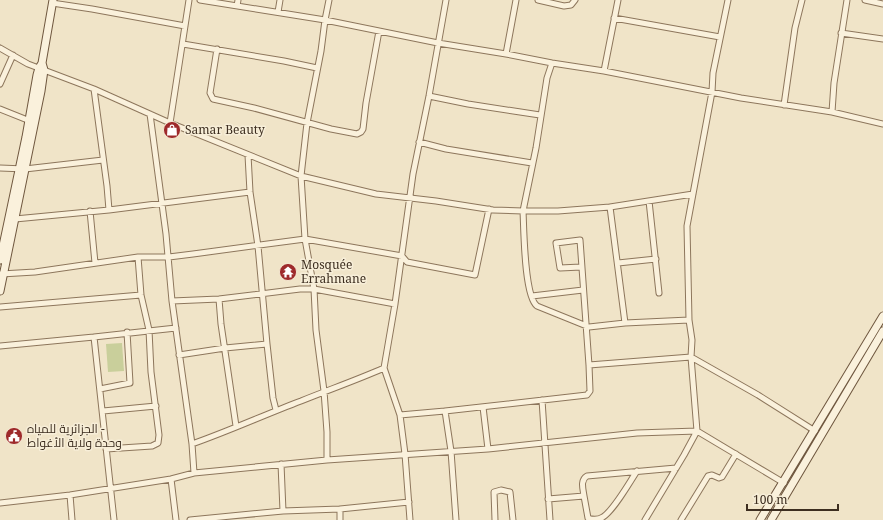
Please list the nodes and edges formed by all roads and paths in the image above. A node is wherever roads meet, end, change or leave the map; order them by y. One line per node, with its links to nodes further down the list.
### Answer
1 (189, 0): 21 (street)
2 (200, 0): 17 (street)
3 (238, 0): 17 (street)
4 (280, 0): 18 (street)
5 (329, 0): 20 (street)
6 (446, 0): 26 (street)
7 (516, 0): 30 (street)
8 (538, 0): 9 (street)
9 (575, 0)
10 (618, 0): 19 (street)
11 (728, 0): 24 (street)
12 (802, 0): 41 (street)
13 (847, 0): 23 (street)
14 (866, 0): 16 (street)
15 (51, 1): 21 (street); 33 (street)
16 (883, 4)
17 (237, 6): 18 (street)
18 (278, 12): 20 (street)
19 (614, 18): 24 (street); 35 (street)
20 (325, 20): 22 (street); 34 (street)
21 (185, 26): 27 (street)
22 (379, 31): 26 (street); 48 (street)
23 (841, 33): 25 (street); 43 (street)
24 (720, 37): 39 (street)
25 (883, 39)
26 (438, 43): 30 (street); 40 (street)
27 (183, 44): 29 (street); 47 (street)
28 (0, 48): 31 (street)
29 (217, 49): 34 (street); 48 (street)
30 (506, 54): 32 (street)
31 (13, 55): 33 (street); 36 (street)
32 (552, 64): 35 (street); 45 (street)
33 (42, 67): 38 (street); 46 (street); 55 (street)
34 (317, 68): 48 (street)
35 (604, 71): 39 (street)
36 (2, 76): 37 (street)
37 (0, 84)
38 (94, 89): 44 (street); 52 (street)
39 (712, 92): 41 (street); 58 (street)
40 (429, 96): 45 (street); 50 (street)
41 (784, 104): 43 (street)
42 (0, 109): 46 (street)
43 (832, 112): 49 (street)
44 (150, 114): 47 (street); 61 (street)
45 (540, 115): 53 (street)
46 (30, 121): 55 (street)
47 (170, 123): 51 (street)
48 (307, 123): 56 (street)
49 (883, 124)
50 (419, 142): 53 (street); 59 (street)
51 (248, 155): 56 (street); 57 (street)
52 (103, 160): 55 (street); 64 (street)
53 (532, 163): 65 (street)
54 (0, 168): 55 (street)
55 (22, 169): 67 (street); 74 (street)
56 (301, 176): 59 (street); 68 (street)
57 (250, 192): 61 (street); 69 (street)
58 (693, 194): 60 (street); 91 (street)
59 (410, 197): 63 (street); 71 (street)
60 (650, 201): 62 (street); 73 (street)
61 (162, 204): 64 (street); 70 (street)
62 (610, 207): 65 (street); 76 (street)
63 (489, 209): 65 (street); 71 (street)
64 (109, 210): 66 (street)
65 (524, 211): 85 (street)
66 (90, 212): 67 (street); 75 (street)
67 (16, 219): 78 (street)
68 (305, 239): 69 (street); 71 (street); 79 (street)
69 (258, 246): 70 (street); 83 (street)
70 (169, 256): 72 (street); 87 (street)
71 (402, 256): 88 (street)
72 (138, 257): 75 (street); 84 (street)
73 (656, 259): 76 (street); 82 (street)
74 (0, 260)
75 (95, 263): 78 (street)
76 (618, 263): 92 (street)
77 (582, 266): 77 (street); 80 (street)
78 (2, 274): 81 (street)
79 (314, 289): 83 (street); 88 (street); 107 (street)
80 (583, 290): 85 (street); 93 (street)
81 (0, 291)
82 (659, 293)
83 (263, 294): 86 (street); 99 (street)
84 (141, 295): 89 (street); 95 (street)
85 (532, 296): 93 (street)
86 (219, 299): 87 (street); 101 (street)
87 (172, 302): 94 (street)
88 (395, 304): 105 (street)
89 (0, 307)
90 (883, 316): 117 (street)
91 (689, 320): 92 (street); 103 (street)
92 (625, 323): 93 (street)
93 (585, 326): 104 (street)
94 (176, 328): 95 (street); 102 (street)
95 (149, 330): 97 (street); 109 (street)
96 (883, 331): 154 (street)
97 (127, 332): 98 (street); 106 (street)
98 (94, 337): 100 (street); 106 (street)
99 (267, 344): 101 (street); 111 (street)
100 (0, 346)
101 (225, 348): 102 (street); 115 (street)
102 (179, 355): 119 (street)
103 (691, 357): 104 (street); 116 (street); 117 (street)
104 (589, 365): 108 (street)
105 (384, 368): 107 (street); 114 (street)
106 (100, 389): 112 (street)
107 (324, 391): 111 (street); 125 (street)
108 (542, 400): 110 (street); 118 (street)
109 (156, 406): 112 (street); 120 (street)
110 (484, 407): 113 (street); 121 (street)
111 (276, 410): 115 (street)
112 (103, 411): 120 (street)
113 (445, 412): 114 (street); 122 (street)
114 (400, 415): 123 (street)
115 (236, 426): 119 (street)
116 (697, 431): 118 (street); 124 (street); 127 (street)
117 (815, 431): 131 (street)
118 (545, 443): 121 (street); 135 (street)
119 (192, 444): 129 (street)
120 (106, 449): 132 (street)
121 (488, 449): 122 (street)
122 (451, 451): 123 (street); 147 (street)
123 (405, 454): 125 (street); 136 (street)
124 (736, 454): 131 (street); 152 (street)
125 (327, 460): 126 (street)
126 (281, 464): 129 (street); 139 (street)
127 (676, 468): 128 (street); 151 (street)
128 (637, 471): 134 (street); 134 (street)
129 (194, 474): 130 (street)
130 (171, 479): 132 (street); 143 (street)
131 (784, 482): 153 (street)
132 (111, 489): 133 (street); 142 (street)
133 (70, 496): 137 (street); 141 (street)
134 (584, 496): 135 (street)
135 (548, 500): 150 (street)
136 (408, 502): 138 (street); 146 (street)
137 (0, 503)
138 (340, 508): 139 (street); 145 (street)
139 (283, 511): 140 (street)
140 (242, 517): 144 (street)
141 (72, 520)
142 (114, 520)
143 (176, 520)
144 (190, 520)
145 (340, 520)
146 (410, 520)
147 (456, 520)
148 (495, 520): 149 (street)
149 (513, 520)
150 (550, 520)
151 (645, 520)
152 (681, 520)
153 (760, 520)
154 (771, 520)

